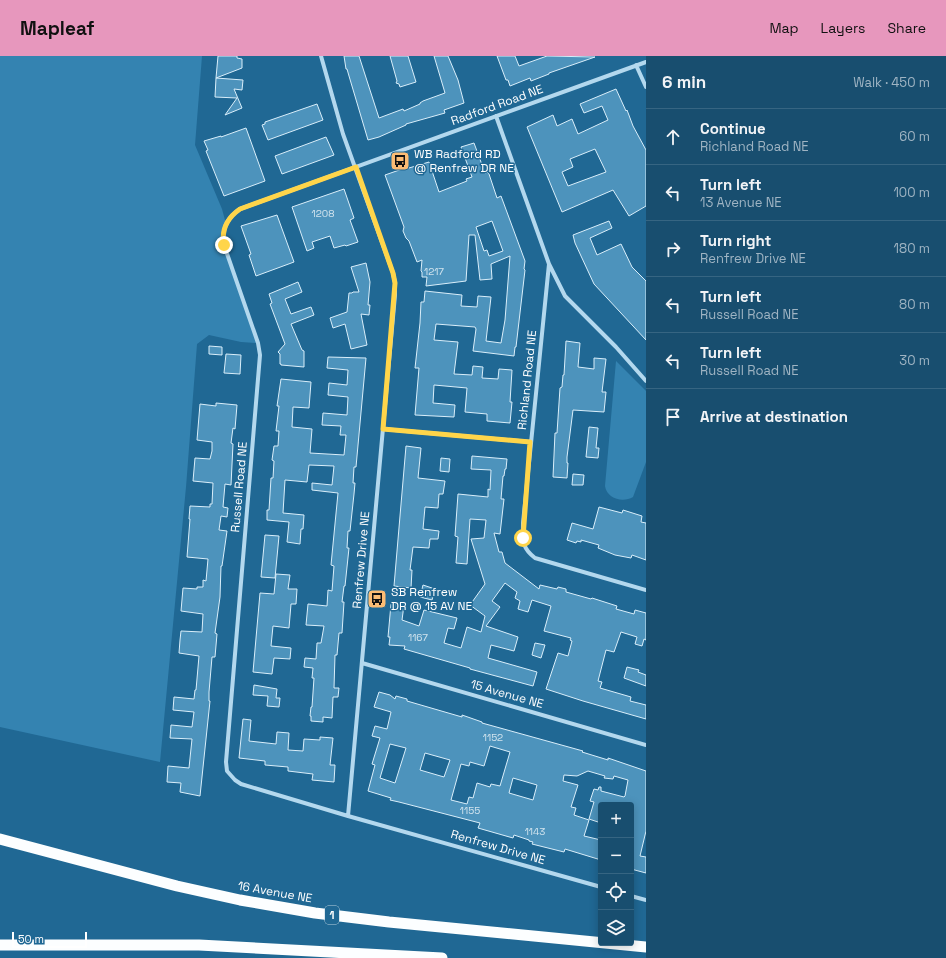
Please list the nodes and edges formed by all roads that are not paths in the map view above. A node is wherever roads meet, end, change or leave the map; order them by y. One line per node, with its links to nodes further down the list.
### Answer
1 (321, 56): 6 (street, Renfrew Drive NE)
2 (646, 62): 3 (street, Radford Road NE)
3 (636, 66): 4 (street); 5 (street, Radford Road NE)
4 (646, 87)
5 (496, 116): 6 (street, Radford Road NE); 7 (street, Richland Road NE)
6 (356, 167): 9 (street, Renfrew Drive NE); 14 (street, Russell Road NE)
7 (549, 264): 8 (street); 10 (street, Richland Road NE)
8 (646, 381)
9 (383, 429): 10 (street); 12 (street, Renfrew Drive NE)
10 (530, 442): 11 (street, Richland Road NE)
11 (646, 590)
12 (362, 663): 13 (street, 15 Avenue NE); 14 (street, Renfrew Drive NE)
13 (646, 745)
14 (348, 816): 16 (street, Renfrew Drive NE)
15 (0, 839): 20 (highway, 16 Avenue NE / 1)
16 (598, 886)
17 (634, 897): 18 (street)
18 (646, 900)
19 (0, 945): 21 (highway)
20 (646, 947)
21 (442, 958)

